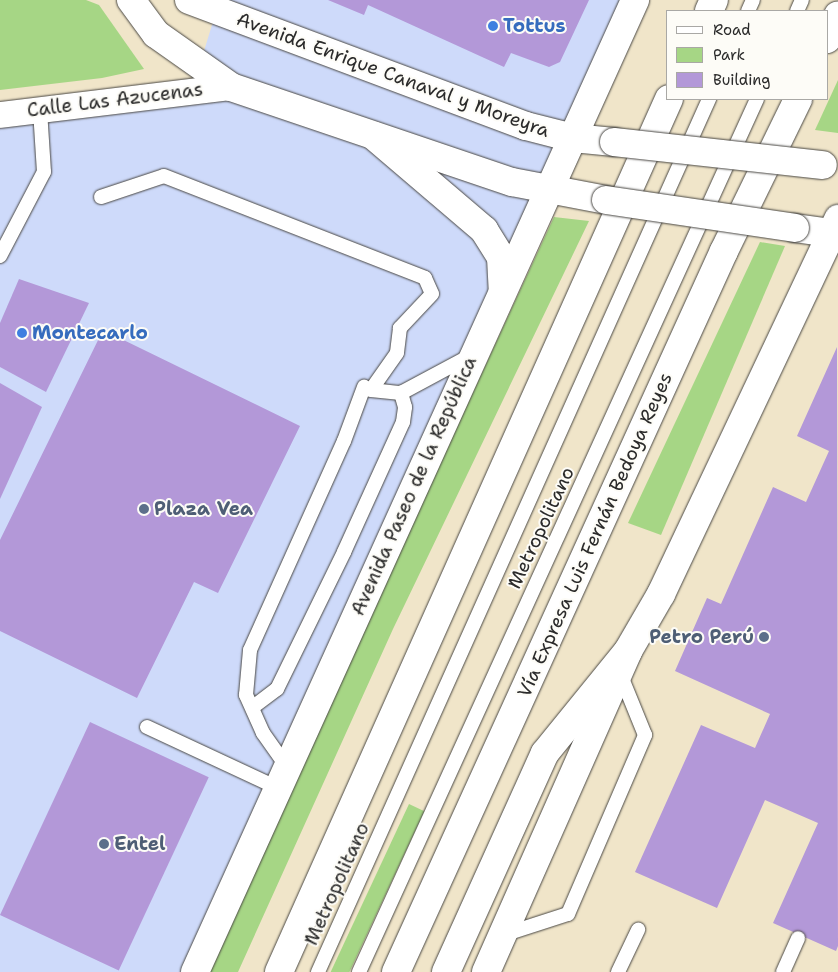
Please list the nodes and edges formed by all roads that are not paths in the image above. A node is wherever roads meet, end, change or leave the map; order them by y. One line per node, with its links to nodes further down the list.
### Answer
1 (131, 0): 7 (main road)
2 (189, 0): 4 (main road, Avenida Enrique Canaval y Moreyra)
3 (635, 0): 15 (main road, Avenida Paseo de la República)
4 (216, 3): 15 (main road, Avenida Enrique Canaval y Moreyra)
5 (838, 15): 6 (main road)
6 (828, 37)
7 (231, 87): 12 (street, Calle Las Azucenas); 14 (main road)
8 (670, 100): 33 (main road)
9 (708, 100): 34 (lane, Metropolitano)
10 (757, 100): 35 (lane, Metropolitano)
11 (798, 100): 36 (main road, Vía Expresa Luis Fernán Bedoya Reyes)
12 (40, 110): 13 (street, Calle Las Azucenas); 20 (lane)
13 (0, 115)
14 (374, 136): 17 (main road); 21 (main road)
15 (573, 138): 16 (main road, Avenida Enrique Canaval y Moreyra, bridge); 17 (main road, Avenida Paseo de la República)
16 (831, 166)
17 (549, 191): 19 (main road, bridge); 21 (main road, Avenida Paseo de la República)
18 (101, 197): 23 (lane)
19 (836, 228): 25 (main road)
20 (0, 256)
21 (503, 290): 22 (main road, Avenida Paseo de la República)
22 (474, 354): 24 (lane); 28 (main road, Avenida Paseo de la República)
23 (367, 388): 24 (lane); 26 (lane)
24 (401, 393): 26 (lane)
25 (623, 661): 30 (main road); 30 (lane); 37 (main road)
26 (253, 707): 28 (lane)
27 (147, 727): 28 (lane)
28 (283, 777): 32 (main road, Avenida Paseo de la República)
29 (638, 930): 39 (lane)
30 (503, 935): 38 (main road)
31 (798, 938): 40 (lane)
32 (195, 972)
33 (279, 972)
34 (318, 972)
35 (359, 972)
36 (396, 972)
37 (446, 972)
38 (486, 972)
39 (618, 972)
40 (782, 972)

